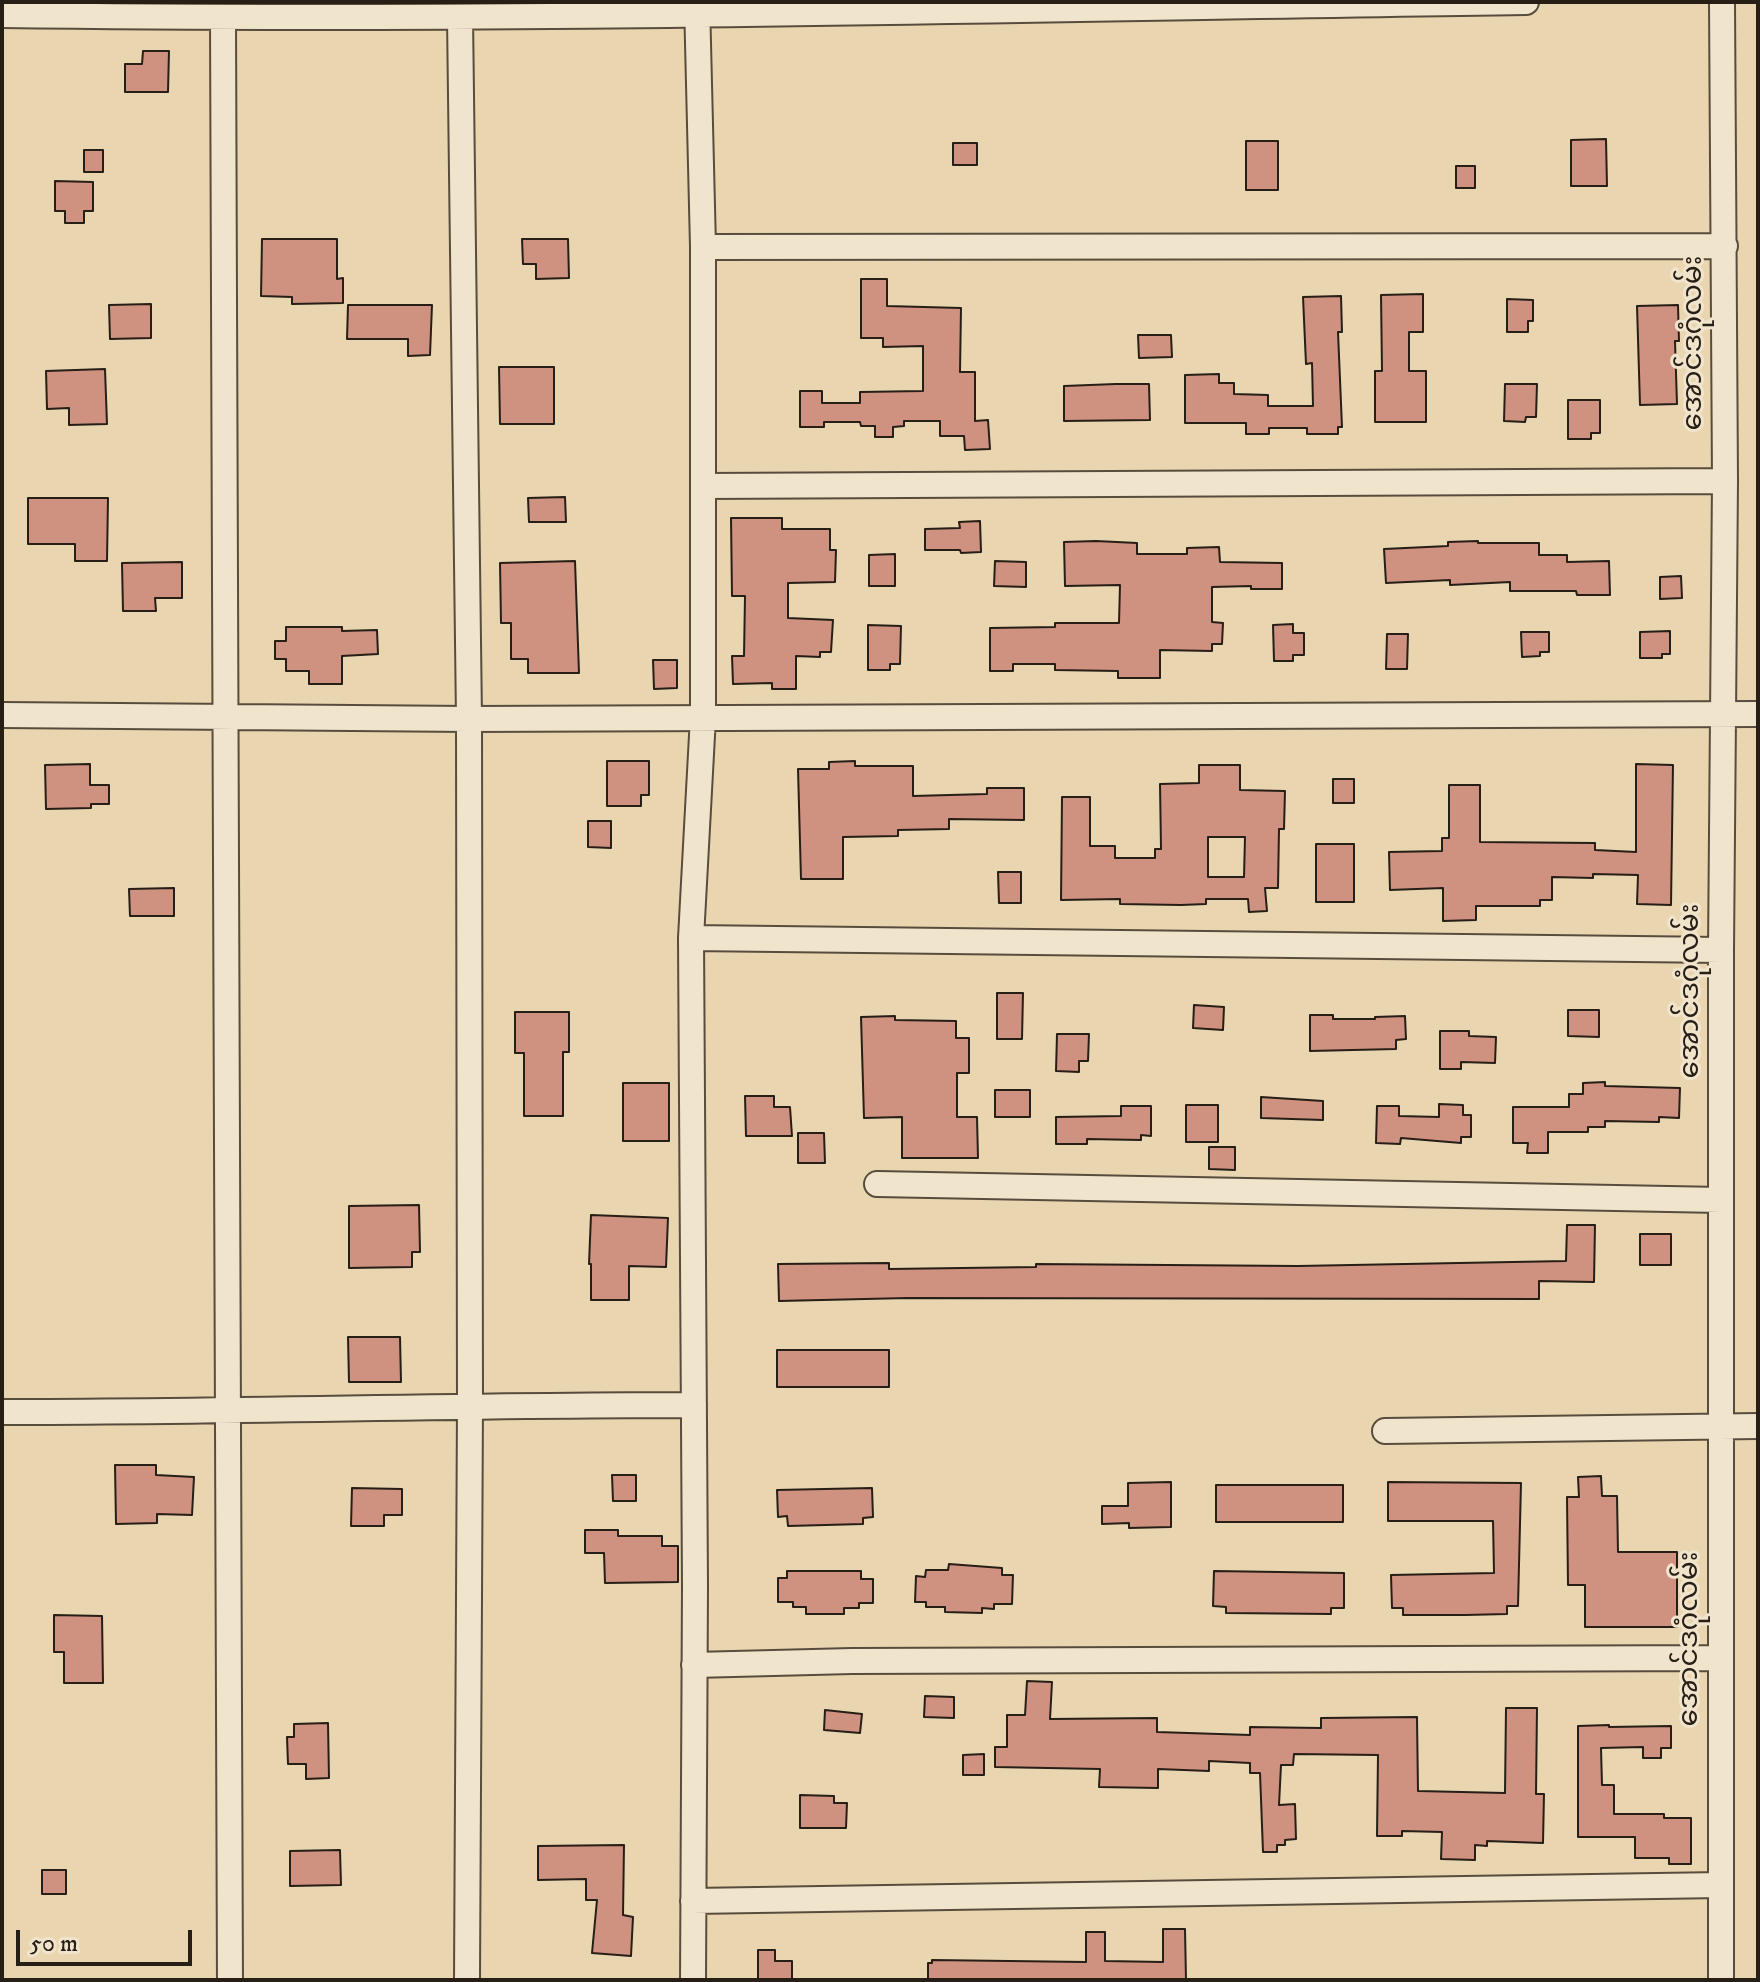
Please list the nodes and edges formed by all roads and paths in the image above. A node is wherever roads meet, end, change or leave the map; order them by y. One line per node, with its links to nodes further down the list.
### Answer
1 (1526, 2): 3 (street)
2 (1722, 2): 7 (street, အောင်ဒဂုံလမ်း)
3 (697, 7): 5 (street); 8 (street)
4 (2, 15): 6 (street)
5 (460, 17): 6 (street); 16 (street)
6 (223, 18): 15 (street)
7 (1725, 246): 8 (street); 9 (street, အောင်ဒဂုံလမ်း)
8 (703, 247): 10 (street)
9 (1725, 481): 10 (street); 11 (street, အောင်ဒဂုံလမ်း)
10 (703, 486): 14 (street)
11 (1724, 714): 12 (street); 14 (street); 18 (street, အောင်ဒဂုံလမ်း)
12 (1758, 714)
13 (2, 715): 15 (street)
14 (703, 717): 16 (street); 17 (street)
15 (224, 718): 16 (street); 24 (street)
16 (469, 719): 21 (street)
17 (691, 938): 18 (street); 22 (street)
18 (1721, 950): 20 (street, အောင်ဒဂုံလမ်း)
19 (877, 1184): 20 (street)
20 (1721, 1200): 25 (street, အောင်ဒဂုံလမ်း)
21 (470, 1405): 22 (street); 24 (street); 33 (street)
22 (694, 1405): 29 (street)
23 (2, 1412): 24 (street)
24 (227, 1412): 32 (street)
25 (1721, 1426): 26 (street); 27 (street); 28 (street, အောင်ဒဂုံလမ်း)
26 (1758, 1426)
27 (1385, 1431)
28 (1721, 1658): 29 (street); 30 (street, အောင်ဒဂုံလမ်း)
29 (694, 1665): 31 (street)
30 (1721, 1885): 31 (street); 35 (street, အောင်ဒဂုံလမ်း)
31 (693, 1901): 34 (street)
32 (230, 1980)
33 (467, 1980)
34 (693, 1980)
35 (1721, 1980)

